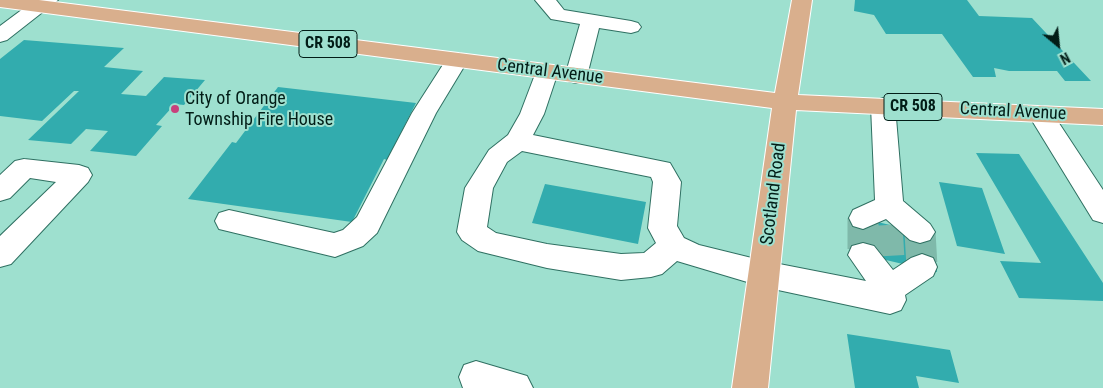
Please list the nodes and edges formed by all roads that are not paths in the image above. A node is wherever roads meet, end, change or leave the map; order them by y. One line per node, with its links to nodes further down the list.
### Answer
1 (545, 0): 5 (street)
2 (802, 0): 11 (main road, Scotland Road)
3 (0, 1): 4 (main road, Central Avenue / CR 508)
4 (44, 3): 7 (street); 8 (main road, Central Avenue / CR 508)
5 (591, 20): 6 (street); 10 (street)
6 (631, 27)
7 (0, 36)
8 (456, 60): 9 (main road, Central Avenue / CR 508); 18 (street)
9 (547, 72): 10 (main road, Central Avenue / CR 508); 15 (street)
10 (576, 76): 11 (main road, Central Avenue / CR 508)
11 (785, 102): 12 (main road, Central Avenue / CR 508); 24 (main road, Scotland Road)
12 (883, 106): 13 (main road, Central Avenue / CR 508); 19 (street)
13 (1040, 114): 14 (main road, Central Avenue / CR 508); 17 (street)
14 (1103, 117)
15 (518, 141): 20 (street); 20 (street)
16 (0, 191): 21 (street)
17 (1103, 212)
18 (229, 221)
19 (920, 232)
20 (674, 246): 24 (street)
21 (0, 255)
22 (876, 257): 25 (street)
23 (922, 268): 25 (street)
24 (764, 274): 25 (street); 28 (main road, Scotland Road)
25 (889, 289)
26 (476, 377): 27 (street)
27 (515, 388)
28 (750, 388)

